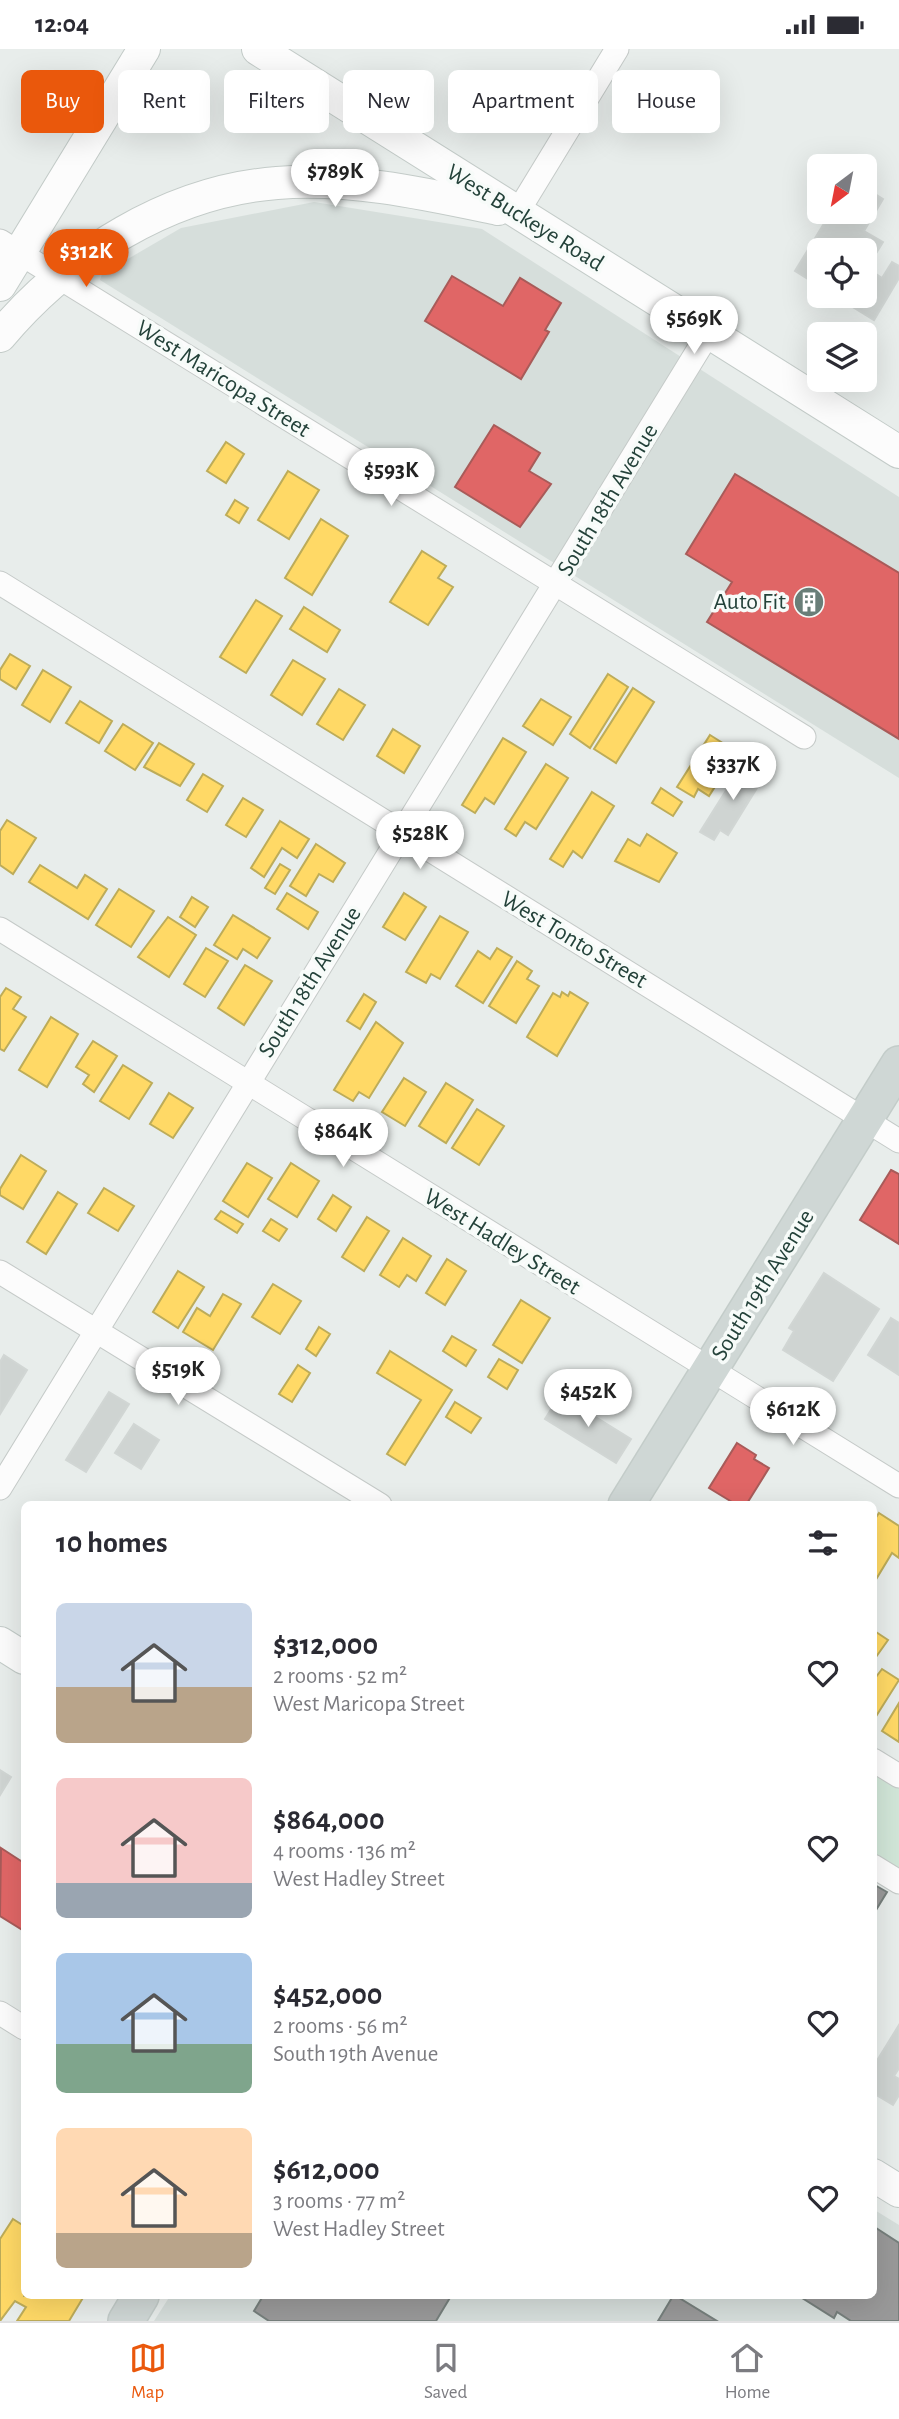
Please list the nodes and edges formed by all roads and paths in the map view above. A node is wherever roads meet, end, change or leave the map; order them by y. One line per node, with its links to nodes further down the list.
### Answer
1 (144, 49): 5 (main road)
2 (258, 49): 4 (main road, West Buckeye Road)
3 (617, 49): 4 (street)
4 (517, 213): 6 (main road); 8 (main road, West Buckeye Road)
5 (9, 247): 6 (street, West Maricopa Street); 7 (main road)
6 (58, 277): 9 (main road); 12 (street, West Maricopa Street)
7 (0, 285)
8 (708, 334): 10 (main road, West Buckeye Road); 12 (street, South 18th Avenue)
9 (0, 336)
10 (899, 452)
11 (0, 583): 14 (street, West Tonto Street)
12 (557, 585): 13 (street, West Maricopa Street); 14 (street, South 18th Avenue)
13 (804, 737)
14 (401, 835): 17 (street, South 18th Avenue); 18 (street, West Tonto Street)
15 (0, 929): 17 (street, West Hadley Street)
16 (899, 1064): 18 (main road, South 19th Avenue)
17 (248, 1084): 21 (street, South 18th Avenue); 22 (street, West Hadley Street)
18 (864, 1120): 19 (street, West Tonto Street); 22 (main road, South 19th Avenue)
19 (899, 1141)
20 (0, 1272): 21 (street)
21 (97, 1331): 24 (street, South 18th Avenue); 25 (street)
22 (710, 1370): 23 (street, West Hadley Street); 26 (main road, South 19th Avenue)
23 (899, 1486)
24 (0, 1487)
25 (373, 1501)
26 (628, 1501)
27 (0, 1643): 28 (main road)
28 (21, 1656)
29 (877, 1762): 30 (street)
30 (899, 1776)
31 (877, 1868): 32 (street)
32 (899, 1882)
33 (0, 2014): 34 (street)
34 (21, 2026)
35 (877, 2177): 36 (main road)
36 (899, 2191)
37 (139, 2299): 38 (main road)
38 (126, 2321)

